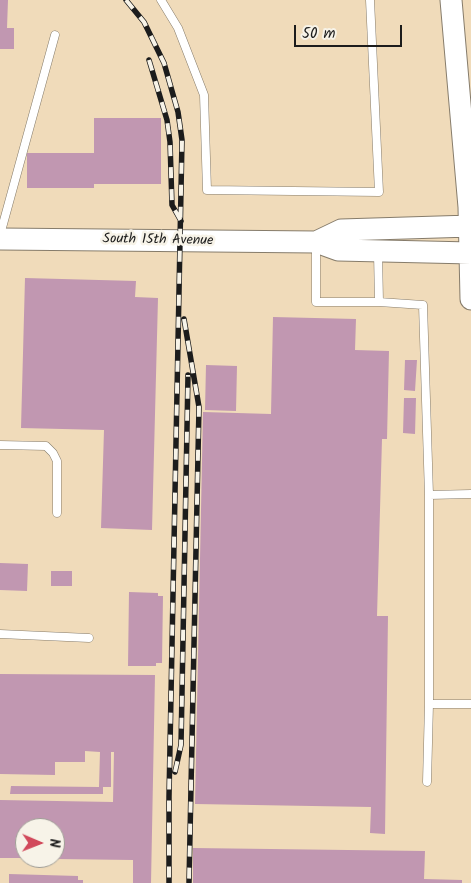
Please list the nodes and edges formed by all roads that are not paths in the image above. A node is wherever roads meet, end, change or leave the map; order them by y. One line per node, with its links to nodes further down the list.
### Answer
1 (161, 0): 2 (lane)
2 (370, 0)
3 (451, 0): 5 (main road)
4 (55, 35): 6 (lane)
5 (470, 226): 8 (main road, South 15th Avenue); 10 (main road)
6 (0, 235)
7 (0, 239): 8 (main road, South 15th Avenue)
8 (316, 242): 9 (main road, South 15th Avenue); 12 (lane)
9 (378, 251): 10 (main road, South 15th Avenue); 12 (lane)
10 (470, 253): 11 (main road)
11 (471, 299)
12 (379, 302): 15 (lane)
13 (0, 445): 16 (lane)
14 (471, 494): 15 (lane)
15 (429, 495): 19 (lane)
16 (57, 513)
17 (0, 634): 18 (lane)
18 (89, 638)
19 (429, 704): 20 (lane); 21 (lane)
20 (471, 704)
21 (427, 782)

